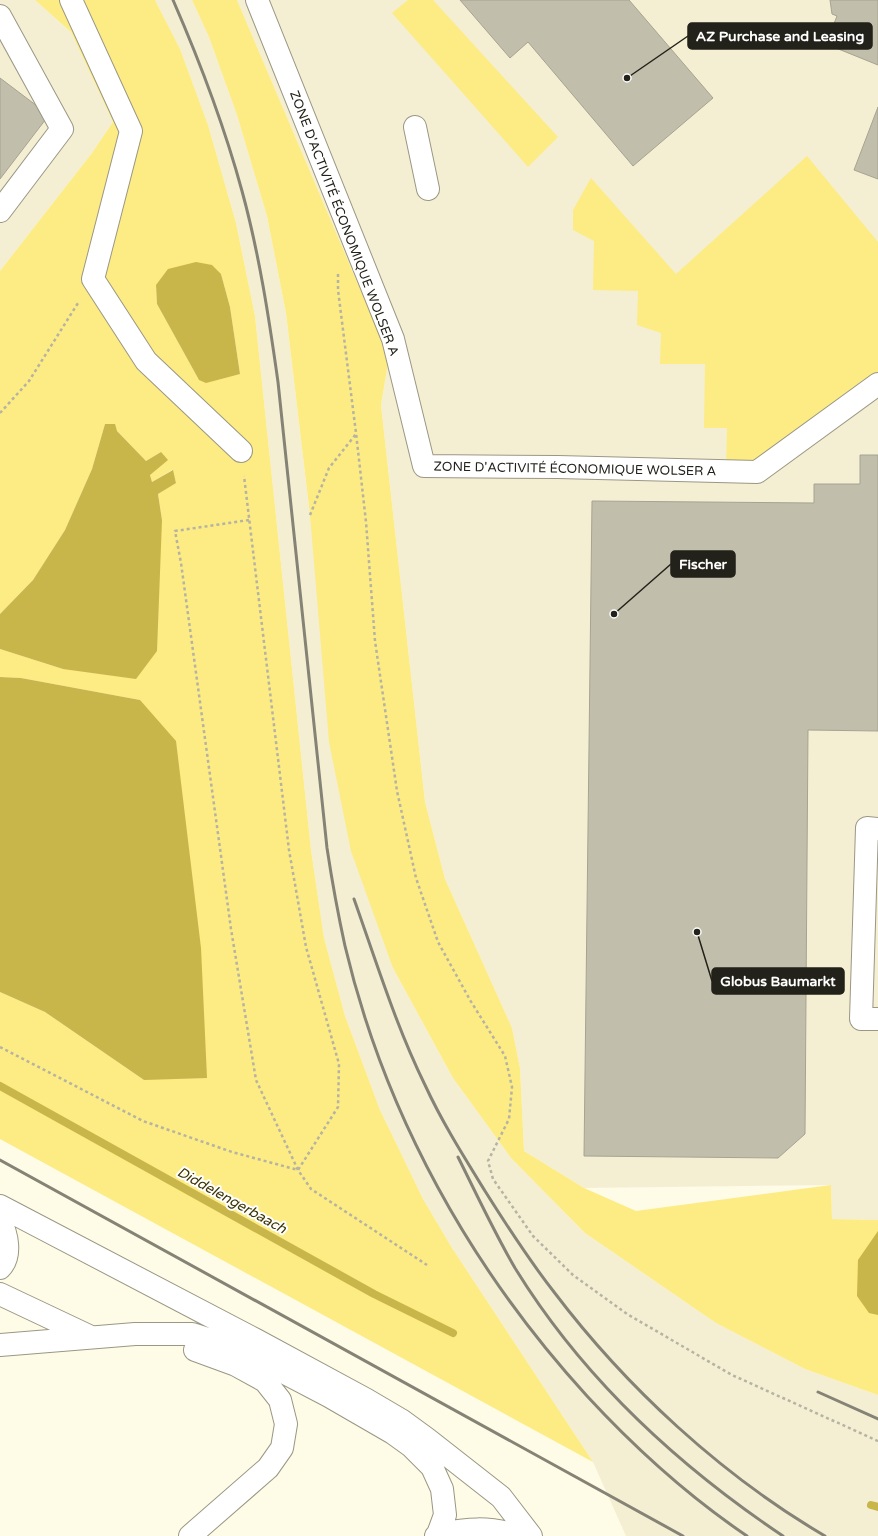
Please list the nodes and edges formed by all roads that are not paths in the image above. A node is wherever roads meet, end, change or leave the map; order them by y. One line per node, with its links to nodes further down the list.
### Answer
1 (72, 0): 8 (lane)
2 (257, 1): 7 (lane, ZONE D'ACTIVITÉ ÉCONOMIQUE WOLSER A)
3 (0, 16): 6 (lane)
4 (414, 127): 5 (lane)
5 (428, 189)
6 (0, 211)
7 (878, 384)
8 (241, 451)
9 (878, 828): 10 (lane)
10 (878, 1019)
11 (0, 1206): 20 (lane)
12 (0, 1220): 13 (lane)
13 (0, 1268)
14 (0, 1294): 15 (lane)
15 (92, 1337): 16 (lane); 17 (lane); 18 (lane)
16 (0, 1345)
17 (437, 1535): 19 (lane)
18 (190, 1536)
19 (517, 1536)
20 (531, 1536)

